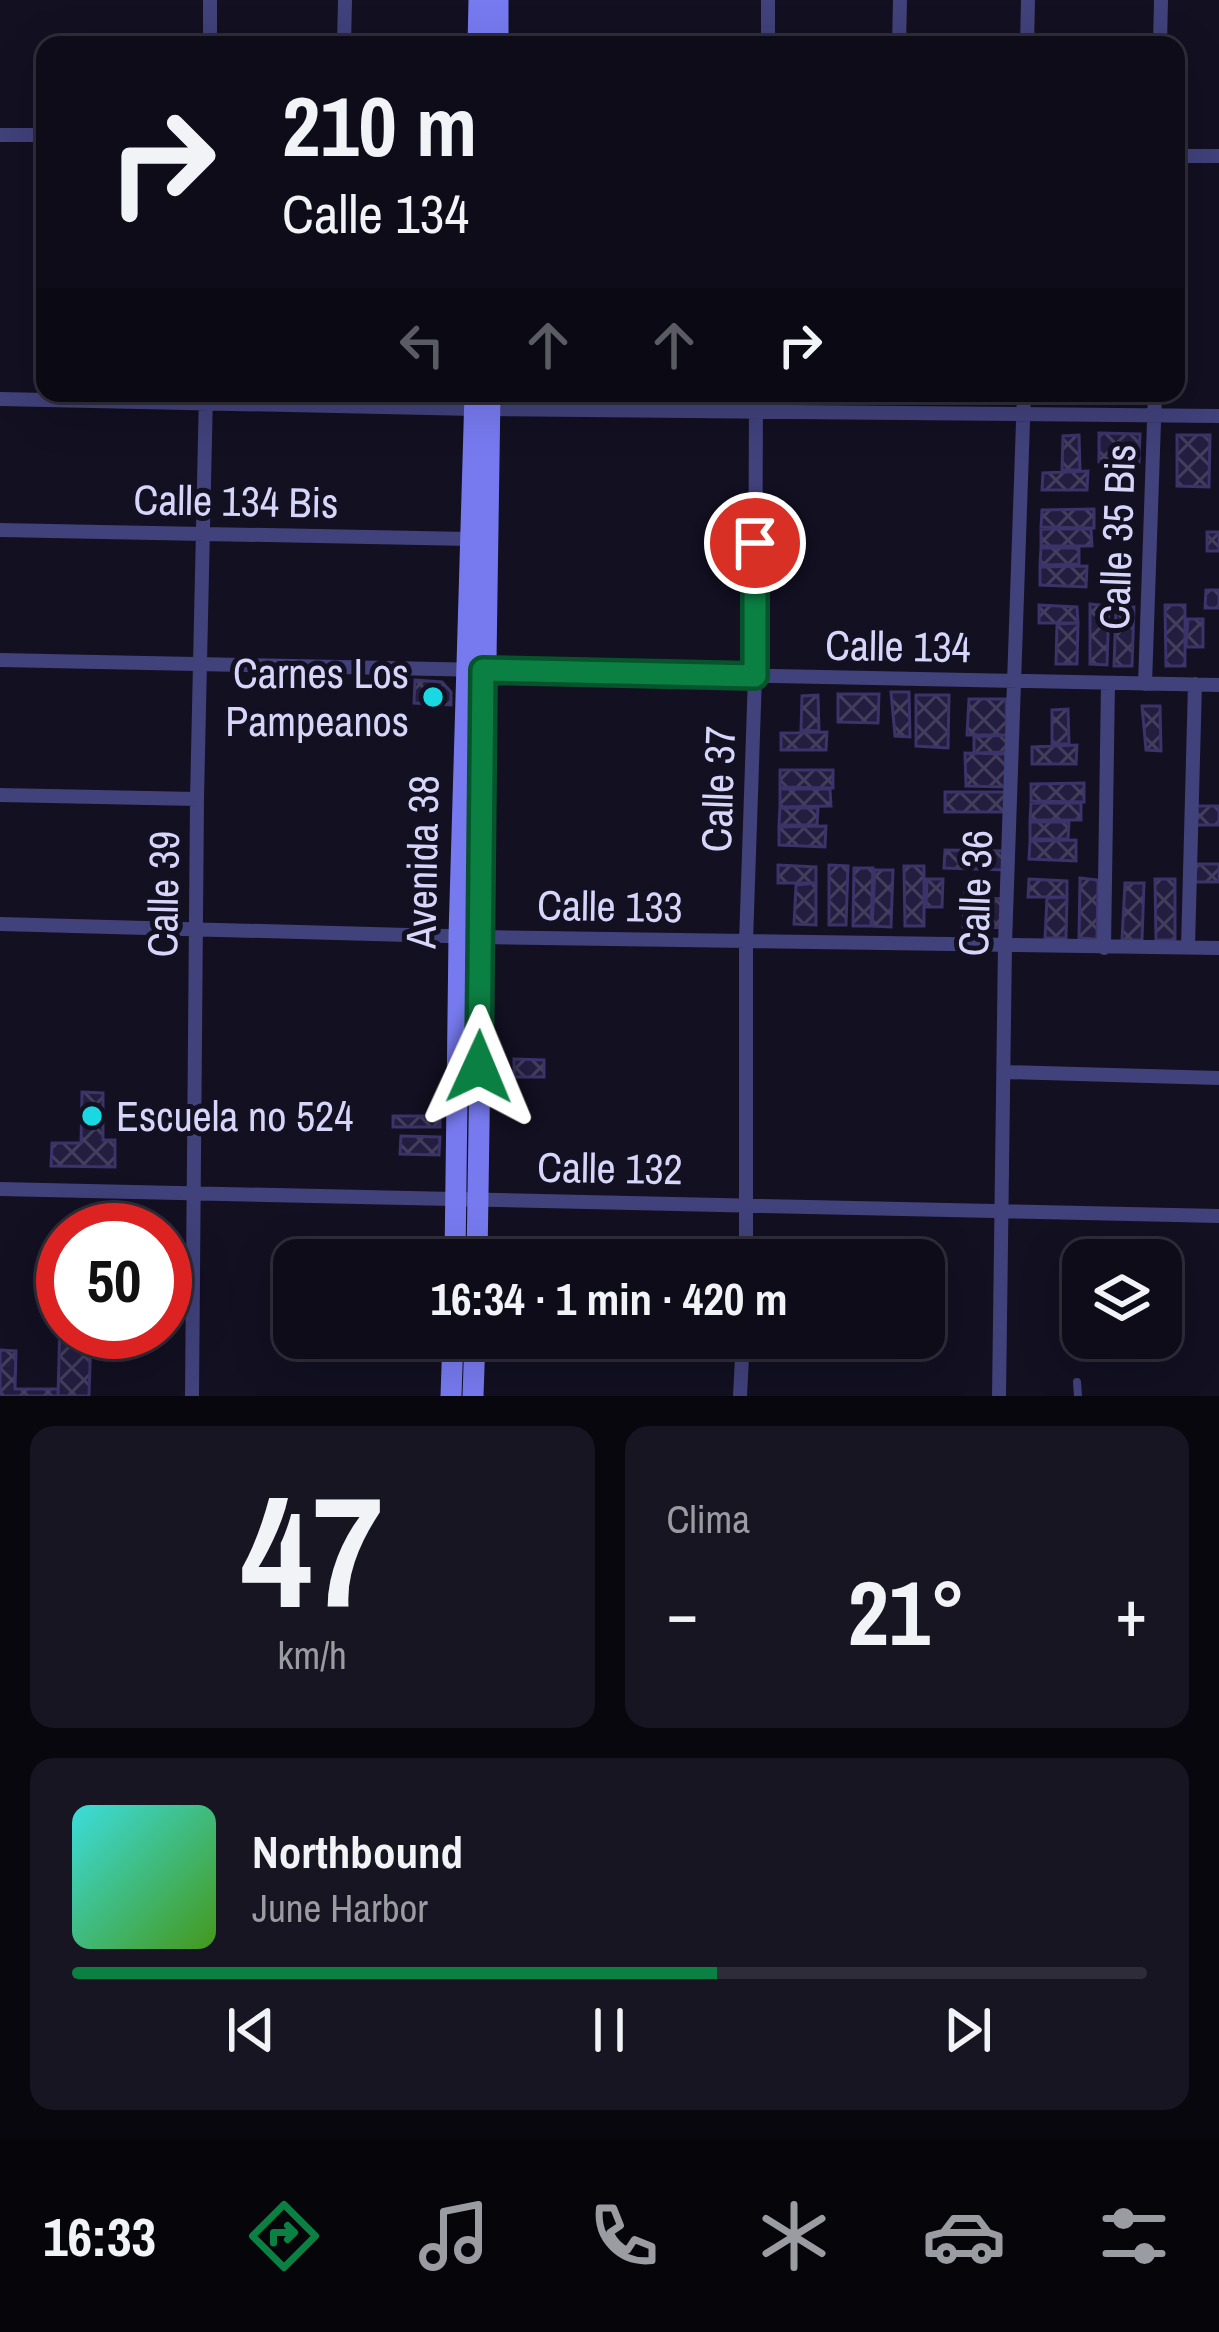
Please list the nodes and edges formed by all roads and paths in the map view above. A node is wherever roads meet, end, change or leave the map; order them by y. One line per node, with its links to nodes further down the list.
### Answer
1 (210, 0): 9 (street)
2 (345, 0): 10 (street)
3 (479, 0): 11 (main road)
4 (499, 0): 12 (main road)
5 (768, 0): 13 (street)
6 (900, 0): 14 (street)
7 (1028, 0): 15 (street)
8 (1161, 0): 16 (street)
9 (210, 36)
10 (344, 36)
11 (478, 36)
12 (498, 36)
13 (769, 36)
14 (899, 36)
15 (1027, 36)
16 (1160, 36)
17 (0, 135): 18 (street)
18 (36, 135)
19 (1185, 156): 20 (street)
20 (1219, 156)
21 (0, 399): 22 (street)
22 (36, 399)
23 (206, 402): 35 (street, Calle 39)
24 (482, 402): 36 (main road, Avenida 38)
25 (482, 402): 39 (main road, Avenida 38)
26 (512, 402): 30 (street)
27 (756, 402): 30 (street, Calle 37)
28 (1024, 402): 31 (street, Calle 36)
29 (1154, 402): 32 (street, Calle 35 Bis)
30 (756, 410): 31 (street); 40 (street, Calle 37)
31 (1023, 413): 32 (street); 41 (street, Calle 36)
32 (1154, 415): 33 (street); 43 (street, Calle 35 Bis)
33 (1219, 416)
34 (0, 530): 35 (street, Calle 134 Bis)
35 (203, 533): 36 (street, Calle 134 Bis); 38 (street, Calle 39)
36 (470, 539): 39 (main road, Avenida 38)
37 (0, 660): 38 (street, Calle 134)
38 (201, 664): 39 (street, Calle 134); 47 (street, Calle 39)
39 (475, 670): 40 (street, Calle 134); 50 (main road, Avenida 38)
40 (755, 676): 41 (street, Calle 134); 51 (street, Calle 37)
41 (1016, 681): 42 (street, Calle 134); 52 (street, Calle 36)
42 (1108, 683): 43 (street, Calle 134); 54 (street, Calle 35 Bis)
43 (1145, 684): 44 (street, Calle 134)
44 (1195, 685): 45 (street, Calle 134); 53 (street)
45 (1219, 685)
46 (0, 795): 47 (street)
47 (197, 800): 49 (street, Calle 39)
48 (0, 924): 49 (street, Calle 133)
49 (196, 930): 50 (street, Calle 133); 59 (street, Calle 39)
50 (470, 936): 51 (street, Calle 133); 60 (main road, Avenida 38)
51 (746, 942): 52 (street, Calle 133); 61 (street, Calle 37)
52 (1005, 944): 54 (street, Calle 133); 56 (street, Calle 36)
53 (1188, 947): 54 (street, Calle 133); 55 (street, Calle 133)
54 (1104, 948)
55 (1219, 948)
56 (1004, 1072): 57 (street); 62 (street, Calle 36)
57 (1219, 1078)
58 (0, 1189): 59 (street, Calle 132)
59 (193, 1192): 60 (street, Calle 132); 71 (street, Calle 39)
60 (468, 1199): 61 (street, Calle 132); 64 (main road, Avenida 38); 65 (main road, Avenida 38)
61 (748, 1204): 62 (street, Calle 132); 66 (street, Calle 37)
62 (1004, 1209): 63 (street, Calle 132); 75 (street, Calle 36)
63 (1219, 1216)
64 (459, 1239)
65 (474, 1239)
66 (747, 1239)
67 (452, 1359): 72 (main road)
68 (474, 1359): 73 (main road)
69 (741, 1359): 74 (street)
70 (1077, 1382): 76 (lane)
71 (192, 1396)
72 (451, 1396)
73 (473, 1396)
74 (740, 1396)
75 (999, 1396)
76 (1078, 1396)

